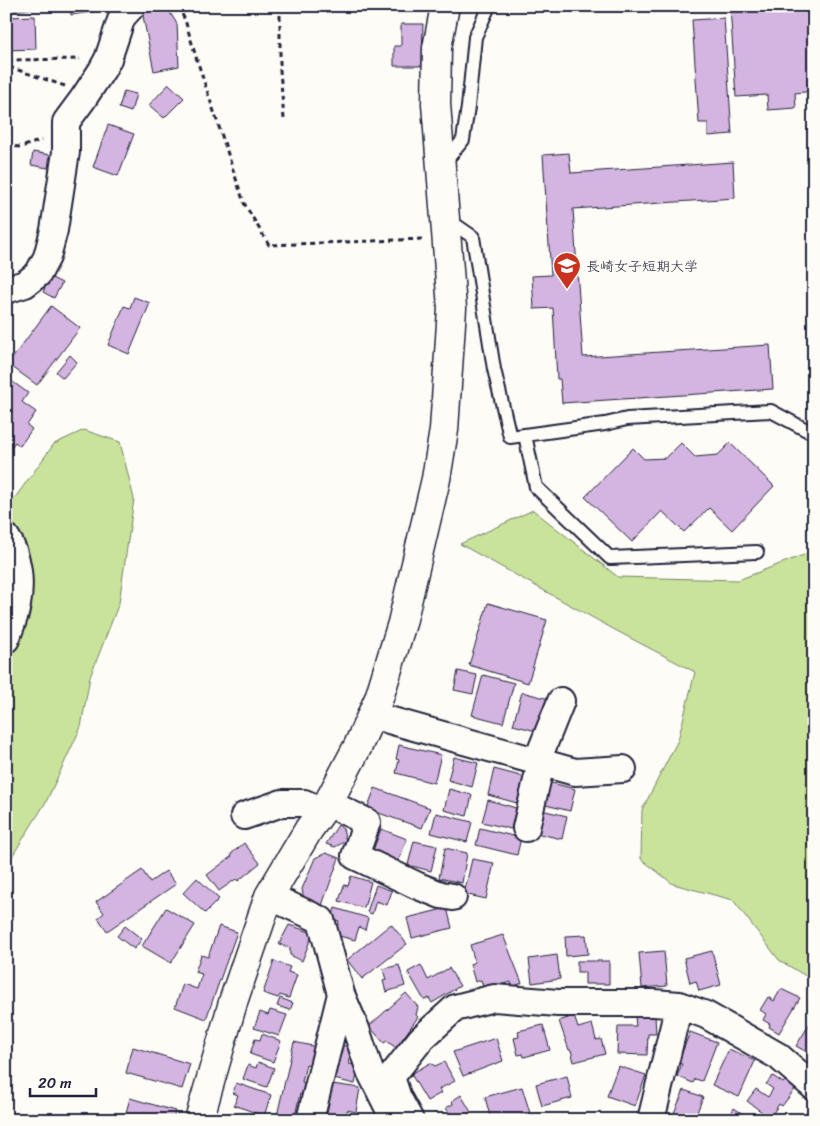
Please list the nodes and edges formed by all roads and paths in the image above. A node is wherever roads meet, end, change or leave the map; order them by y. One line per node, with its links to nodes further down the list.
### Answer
1 (178, 6): 11 (path)
2 (280, 6): 7 (path)
3 (445, 6): 10 (street)
4 (489, 6): 10 (lane)
5 (126, 10): 6 (street)
6 (90, 89): 6 (path); 8 (street)
7 (284, 119)
8 (66, 122): 9 (path); 12 (street)
9 (6, 146)
10 (440, 167): 11 (street)
11 (446, 228): 14 (lane); 19 (street)
12 (6, 290)
13 (814, 434): 14 (lane)
14 (526, 435): 16 (lane)
15 (6, 537): 17 (street)
16 (757, 552)
17 (6, 639)
18 (561, 701): 20 (street)
19 (371, 715): 20 (street); 22 (street)
20 (539, 762): 21 (street); 24 (street)
21 (623, 769)
22 (325, 807): 23 (street); 25 (street); 26 (street)
23 (244, 816)
24 (526, 828)
25 (269, 896): 27 (street); 31 (street)
26 (453, 897)
27 (341, 994): 30 (street); 32 (street)
28 (679, 1005): 29 (street); 30 (street); 33 (street)
29 (814, 1087)
30 (404, 1109)
31 (199, 1120)
32 (310, 1120)
33 (650, 1120)

